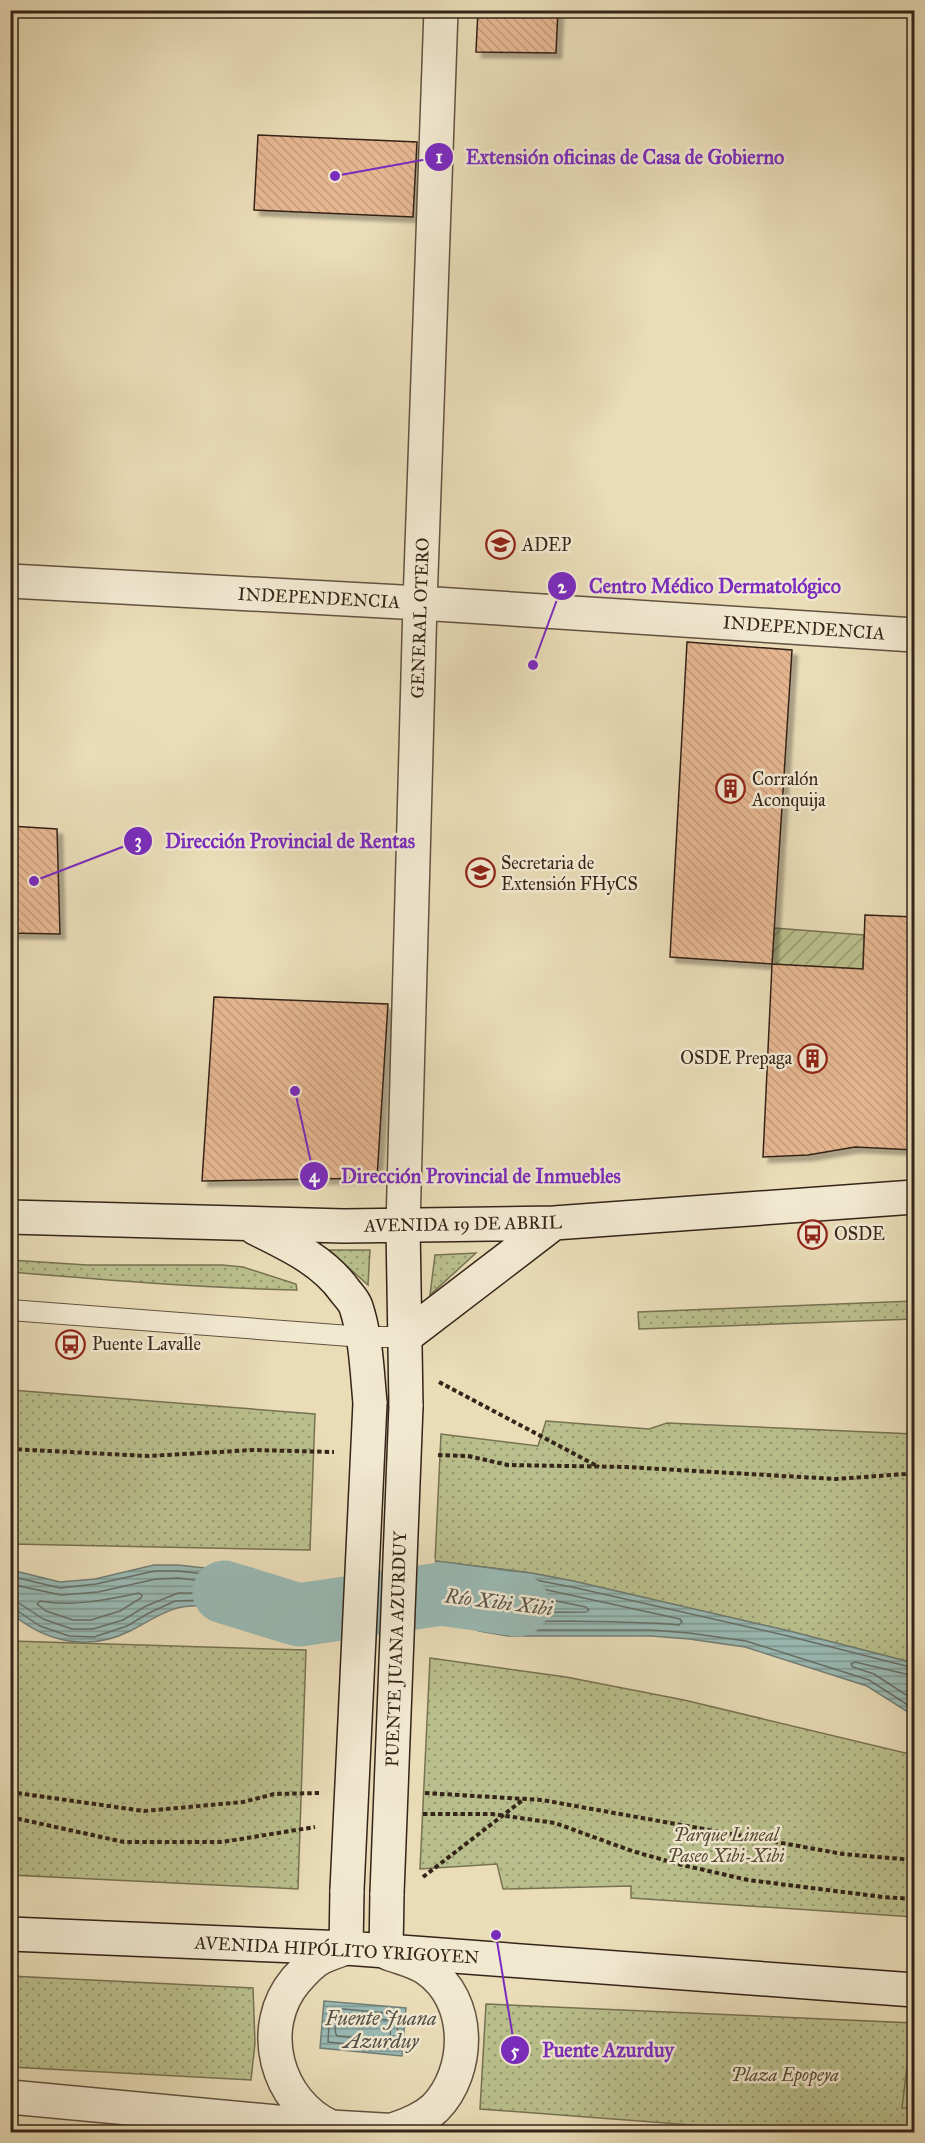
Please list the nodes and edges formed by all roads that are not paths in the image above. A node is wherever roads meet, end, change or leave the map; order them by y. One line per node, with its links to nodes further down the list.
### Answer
1 (441, 10): 3 (street, GENERAL OTERO)
2 (10, 581): 3 (street, INDEPENDENCIA)
3 (420, 603): 4 (street, INDEPENDENCIA); 9 (street, GENERAL OTERO)
4 (915, 635)
5 (915, 1197): 7 (street, AVENIDA 19 DE ABRIL)
6 (10, 1217): 8 (street, AVENIDA 19 DE ABRIL)
7 (554, 1223): 9 (street, AVENIDA 19 DE ABRIL); 12 (street)
8 (245, 1224): 9 (street, AVENIDA 19 DE ABRIL); 11 (street, PUENTE JUANA AZURDUY)
9 (403, 1226): 12 (street, GENERAL OTERO)
10 (10, 1310): 11 (lane)
11 (363, 1337): 12 (lane); 14 (street, PUENTE JUANA AZURDUY, bridge)
12 (405, 1337): 15 (street, PUENTE JUANA AZURDUY, bridge)
13 (10, 1934): 14 (street, AVENIDA HIPÓLITO YRIGOYEN)
14 (346, 1948): 15 (street, AVENIDA HIPÓLITO YRIGOYEN); 18 (street)
15 (386, 1952): 16 (street, AVENIDA HIPÓLITO YRIGOYEN); 18 (street)
16 (915, 1990)
17 (10, 2097): 18 (street)
18 (371, 2130)

